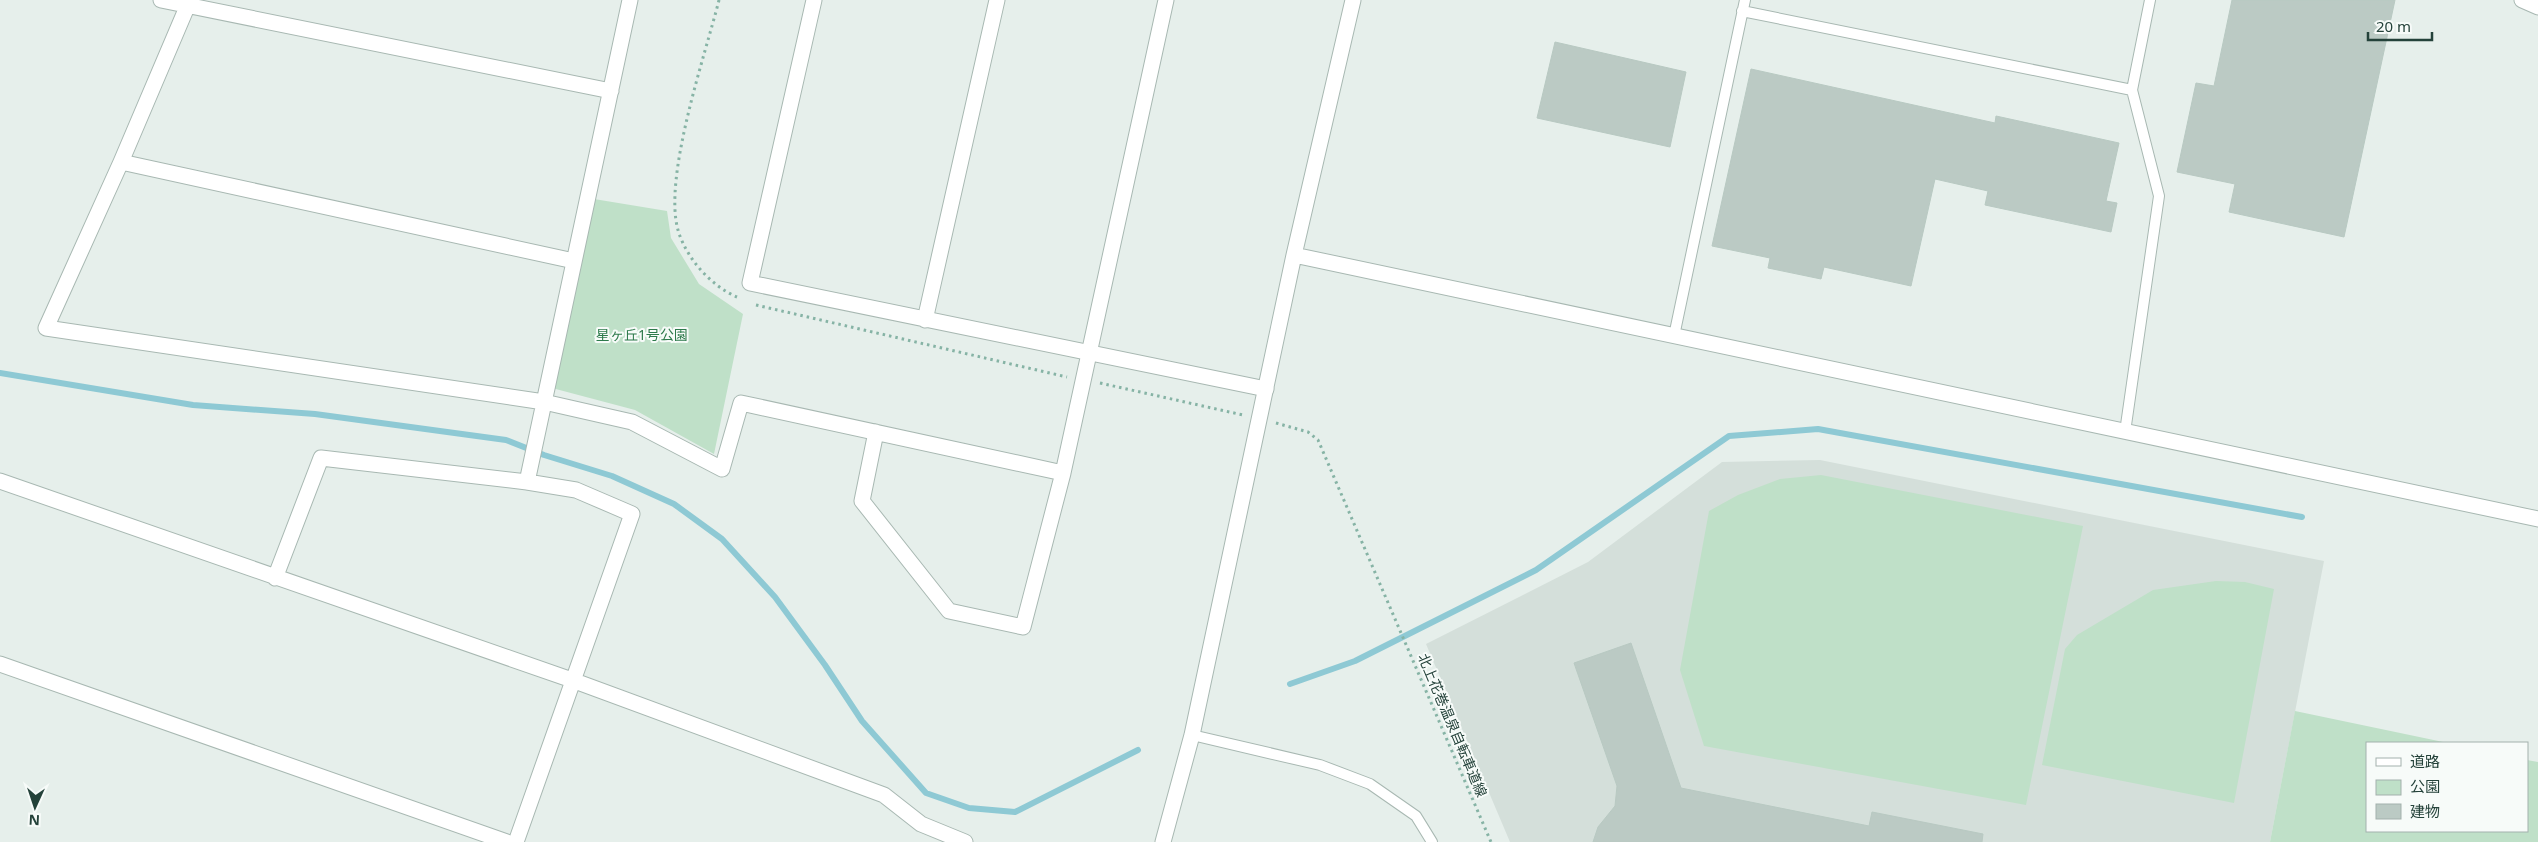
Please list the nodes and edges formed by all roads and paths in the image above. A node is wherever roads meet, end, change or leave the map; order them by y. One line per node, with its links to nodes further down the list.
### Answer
1 (161, 0): 10 (street)
2 (630, 0): 14 (street)
3 (814, 0): 18 (street)
4 (997, 0): 18 (street)
5 (1166, 0): 20 (street)
6 (1353, 0): 16 (street)
7 (1744, 0): 12 (lane)
8 (2150, 0): 13 (lane)
9 (2522, 0): 11 (street)
10 (189, 3): 14 (street); 15 (street)
11 (2538, 7)
12 (1742, 11): 13 (lane); 19 (lane)
13 (2132, 90): 24 (lane)
14 (611, 91): 17 (street)
15 (122, 162): 17 (street); 22 (street)
16 (1294, 255): 19 (street); 21 (street)
17 (574, 261): 22 (street)
18 (926, 320): 20 (street)
19 (1674, 336): 24 (street)
20 (1089, 354): 21 (street); 25 (street)
21 (1266, 389): 33 (street)
22 (544, 402): 23 (street); 27 (street)
23 (876, 432): 25 (street); 25 (street)
24 (2125, 432): 28 (street)
25 (1063, 473)
26 (0, 481): 29 (street)
27 (526, 482): 29 (street); 32 (street)
28 (2538, 519)
29 (275, 578): 32 (street)
30 (1394, 616): 39 (path, 北上花巻温泉自転車道線)
31 (0, 664): 34 (street)
32 (572, 680): 35 (street); 36 (street)
33 (1192, 735): 37 (street); 38 (lane)
34 (507, 842)
35 (516, 842)
36 (965, 842)
37 (1163, 842)
38 (1432, 842)
39 (1491, 842)

